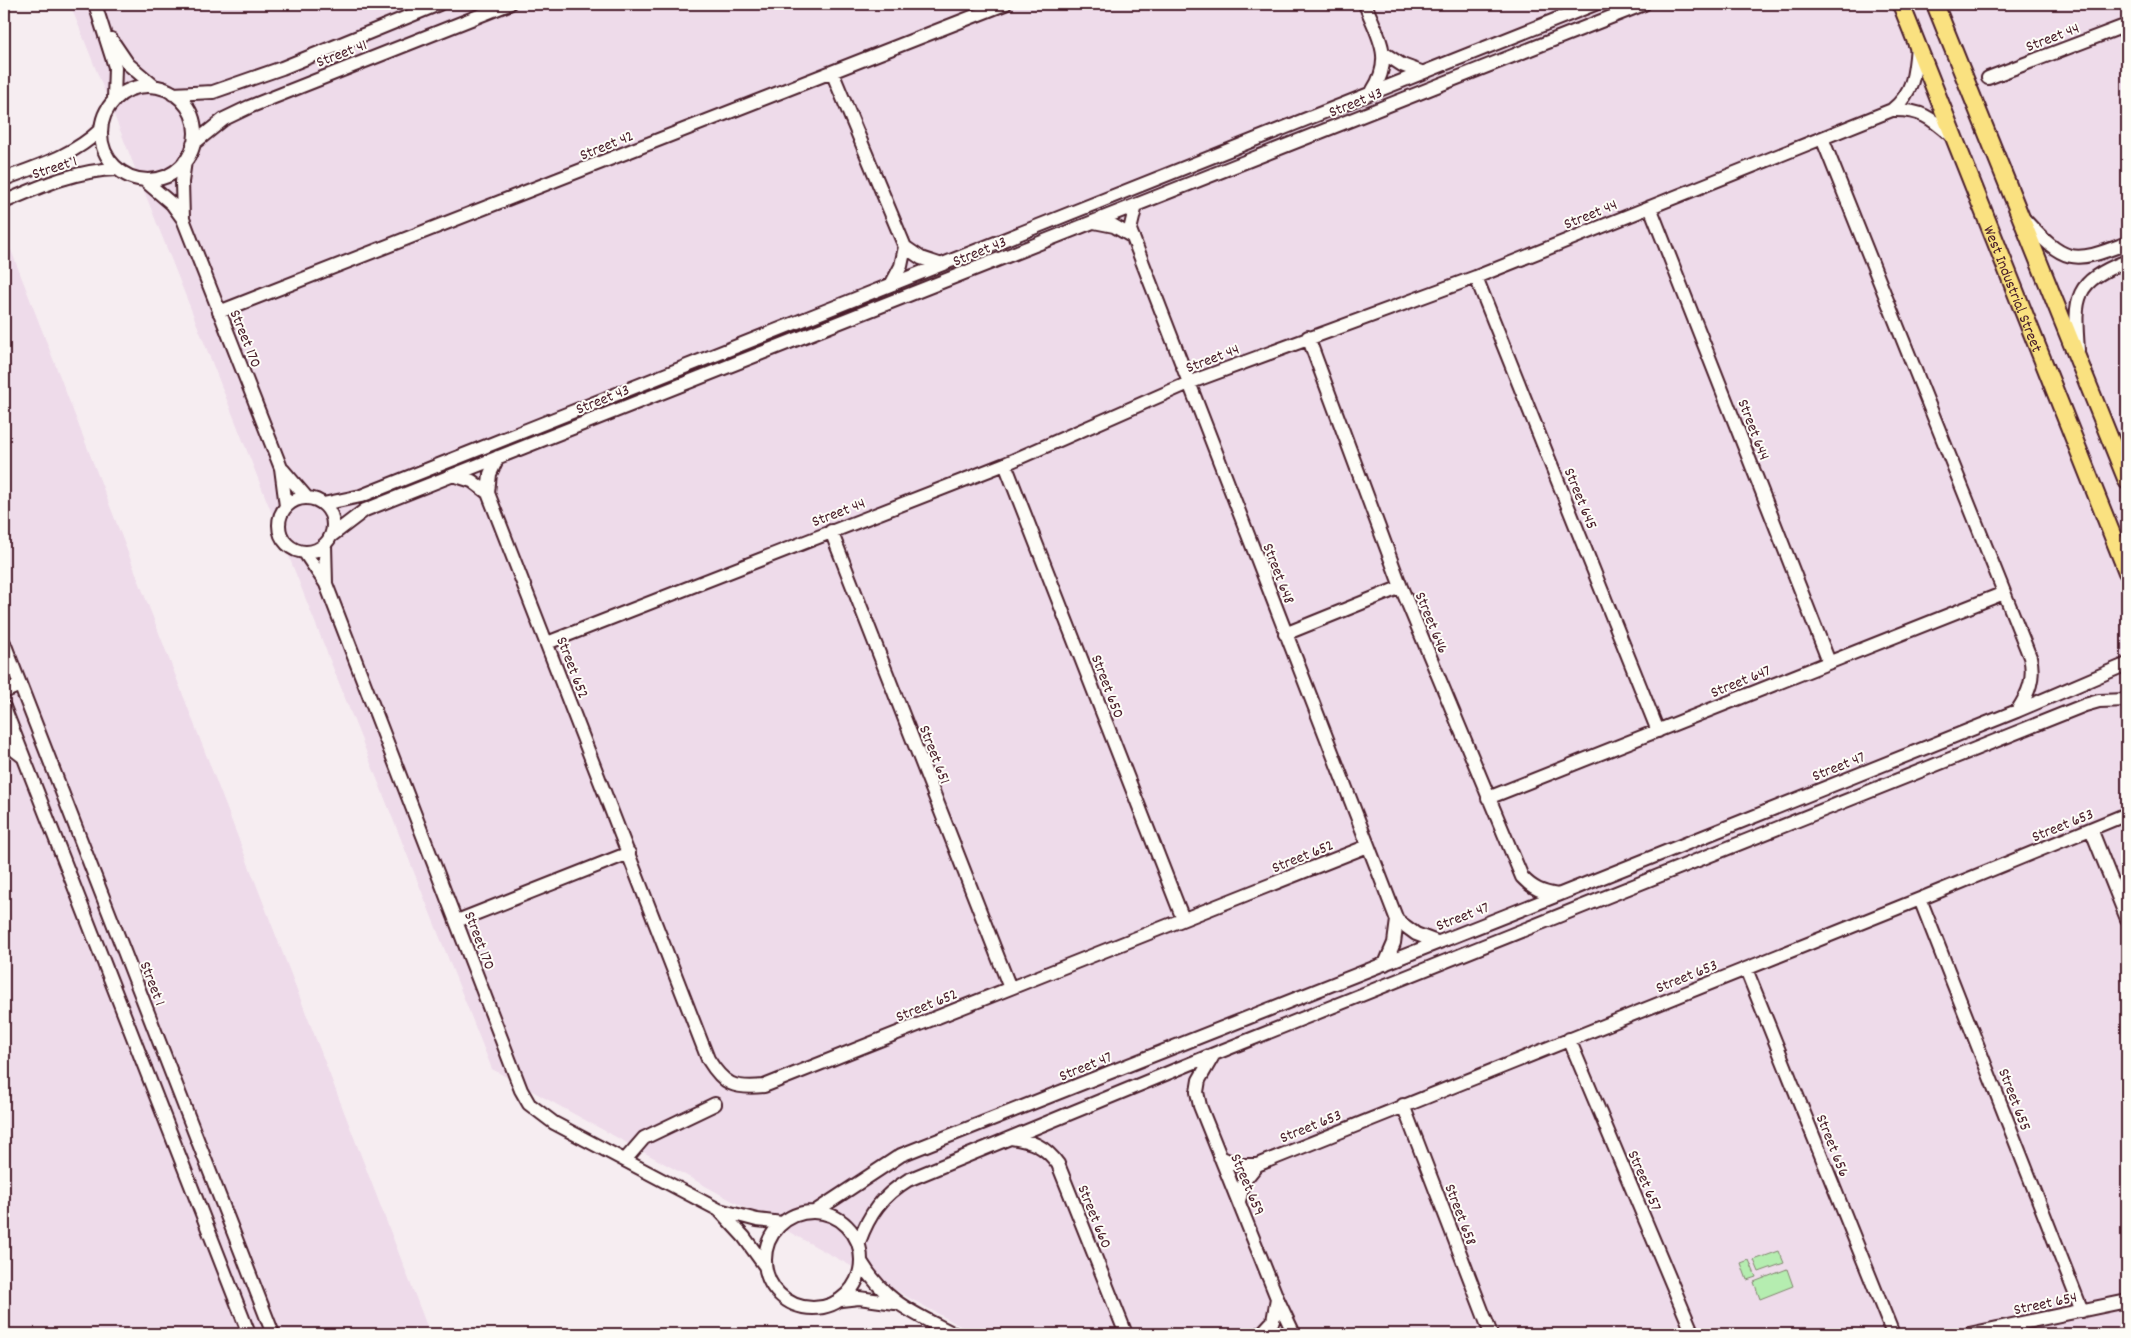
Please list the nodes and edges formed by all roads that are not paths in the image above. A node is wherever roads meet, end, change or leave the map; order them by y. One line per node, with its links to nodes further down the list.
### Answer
1 (439, 4): 18 (street, Street 41)
2 (509, 4): 24 (street, Street 41)
3 (1003, 4): 13 (street, Street 42)
4 (1365, 4): 12 (street)
5 (1595, 4): 14 (street, Street 43)
6 (1644, 4): 30 (street, Street 43)
7 (1901, 4): 11 (main road, West Industrial Street)
8 (1935, 4): 32 (main road, West Industrial Street)
9 (96, 8): 16 (street); 19 (street)
10 (2127, 25): 15 (street, Street 44)
11 (1917, 43): 20 (street, Street 44); 23 (main road, West Industrial Street)
12 (1385, 54): 14 (street); 17 (street)
13 (832, 72): 37 (street); 42 (street, Street 42)
14 (1421, 72): 17 (street, Street 43)
15 (1988, 78)
16 (154, 86): 18 (street); 19 (street)
17 (1373, 90): 39 (street, Street 43)
18 (173, 94): 24 (street)
19 (114, 99): 21 (street)
20 (1892, 110): 22 (street, Street 44); 23 (street, Street 44)
21 (100, 130): 26 (street); 27 (street, Street 1)
22 (1822, 138): 31 (street, Street 44); 61 (street)
23 (1957, 140): 58 (main road, West Industrial Street)
24 (193, 144): 25 (street)
25 (185, 161): 28 (street); 33 (street, Street 170)
26 (117, 169): 28 (street); 29 (street, Street 1)
27 (4, 179)
28 (144, 180): 33 (street, Street 170)
29 (4, 202)
30 (1136, 205): 34 (street, Street 43); 35 (street, Street 648)
31 (1650, 207): 40 (street, Street 44); 65 (street, Street 644)
32 (2018, 213): 36 (street); 44 (main road, West Industrial Street)
33 (183, 219): 42 (street, Street 170)
34 (1094, 222): 35 (street); 46 (street, Street 43)
35 (1133, 237): 45 (street, Street 648)
36 (2127, 243)
37 (904, 247): 39 (street); 41 (street)
38 (2127, 261): 44 (street)
39 (939, 264): 41 (street, Street 43)
40 (1476, 277): 43 (street, Street 44); 74 (street, Street 645)
41 (892, 283): 53 (street, Street 43)
42 (219, 312): 48 (street, Street 170)
43 (1308, 337): 45 (street, Street 44); 60 (street, Street 646)
44 (2079, 362): 50 (main road, West Industrial Street)
45 (1191, 382): 47 (street, Street 44); 62 (street, Street 648)
46 (498, 457): 49 (street, Street 43); 51 (street)
47 (1005, 464): 55 (street, Street 44); 84 (street, Street 650)
48 (281, 468): 52 (street, Street 170); 54 (street, Street 170)
49 (453, 475): 51 (street); 56 (street, Street 43)
50 (2127, 481)
51 (488, 493): 64 (street, Street 652)
52 (307, 498): 53 (street); 54 (street)
53 (323, 504): 56 (street)
54 (286, 506): 57 (street)
55 (831, 531): 64 (street, Street 44); 91 (street, Street 651)
56 (328, 540): 57 (street); 59 (street, Street 170)
57 (305, 553): 59 (street, Street 170)
58 (2127, 572)
59 (326, 584): 87 (street, Street 170)
60 (1401, 587): 62 (street); 77 (street, Street 646)
61 (2004, 592): 65 (street, Street 647); 72 (street)
62 (1285, 634): 80 (street, Street 648)
63 (4, 643): 67 (street, Street 1)
64 (547, 643): 81 (street, Street 652)
65 (1829, 662): 74 (street, Street 647)
66 (2127, 664): 72 (street, Street 47)
67 (20, 685): 68 (street); 71 (street, Street 1)
68 (4, 692)
69 (2127, 700): 94 (street)
70 (4, 707): 73 (street)
71 (29, 711): 73 (street); 93 (street, Street 1)
72 (2017, 711): 82 (street, Street 47)
73 (6, 720): 76 (street)
74 (1658, 730): 77 (street, Street 647)
75 (4, 742): 76 (street)
76 (22, 756): 95 (street)
77 (1488, 798): 82 (street, Street 646)
78 (2127, 814): 79 (street, Street 653)
79 (2092, 829): 83 (street, Street 653); 86 (street)
80 (1368, 846): 84 (street, Street 652); 85 (street, Street 648)
81 (629, 853): 87 (street); 91 (street, Street 652)
82 (1558, 895): 88 (street, Street 47)
83 (1920, 899): 90 (street, Street 653); 113 (street, Street 655)
84 (1183, 919): 91 (street, Street 652)
85 (1397, 920): 88 (street); 89 (street)
86 (2127, 920)
87 (457, 921): 100 (street, Street 170)
88 (1437, 942): 89 (street, Street 47)
89 (1384, 964): 104 (street, Street 47)
90 (1746, 969): 92 (street, Street 653); 122 (street, Street 656)
91 (1010, 988)
92 (1569, 1039): 97 (street, Street 653); 121 (street, Street 657)
93 (163, 1054): 95 (street); 117 (street, Street 1)
94 (1214, 1054): 98 (street); 99 (street, Street 659)
95 (142, 1061): 116 (street)
96 (715, 1104): 100 (street)
97 (1403, 1105): 101 (street, Street 653); 120 (street, Street 658)
98 (1008, 1138): 106 (street); 119 (street, Street 660)
99 (1220, 1157): 101 (street, Street 653); 102 (street, Street 659)
100 (625, 1160): 103 (street, Street 170)
101 (1257, 1164): 102 (street)
102 (1239, 1201): 109 (street, Street 659)
103 (719, 1210): 105 (street, Street 170); 108 (street, Street 170)
104 (816, 1211): 105 (street); 106 (street)
105 (782, 1223): 108 (street)
106 (858, 1242): 107 (street)
107 (862, 1263): 110 (street); 112 (street)
108 (765, 1266): 110 (street)
109 (1277, 1298): 114 (street); 115 (street, Street 659)
110 (841, 1300): 112 (street)
111 (2127, 1301): 113 (street, Street 654)
112 (895, 1303): 118 (street)
113 (2082, 1311): 123 (street, Street 654)
114 (1265, 1331): 115 (street)
115 (1293, 1332)
116 (249, 1334)
117 (272, 1334)
118 (954, 1334)
119 (1126, 1334)
120 (1491, 1334)
121 (1693, 1334)
122 (1893, 1334)
123 (1969, 1334)

